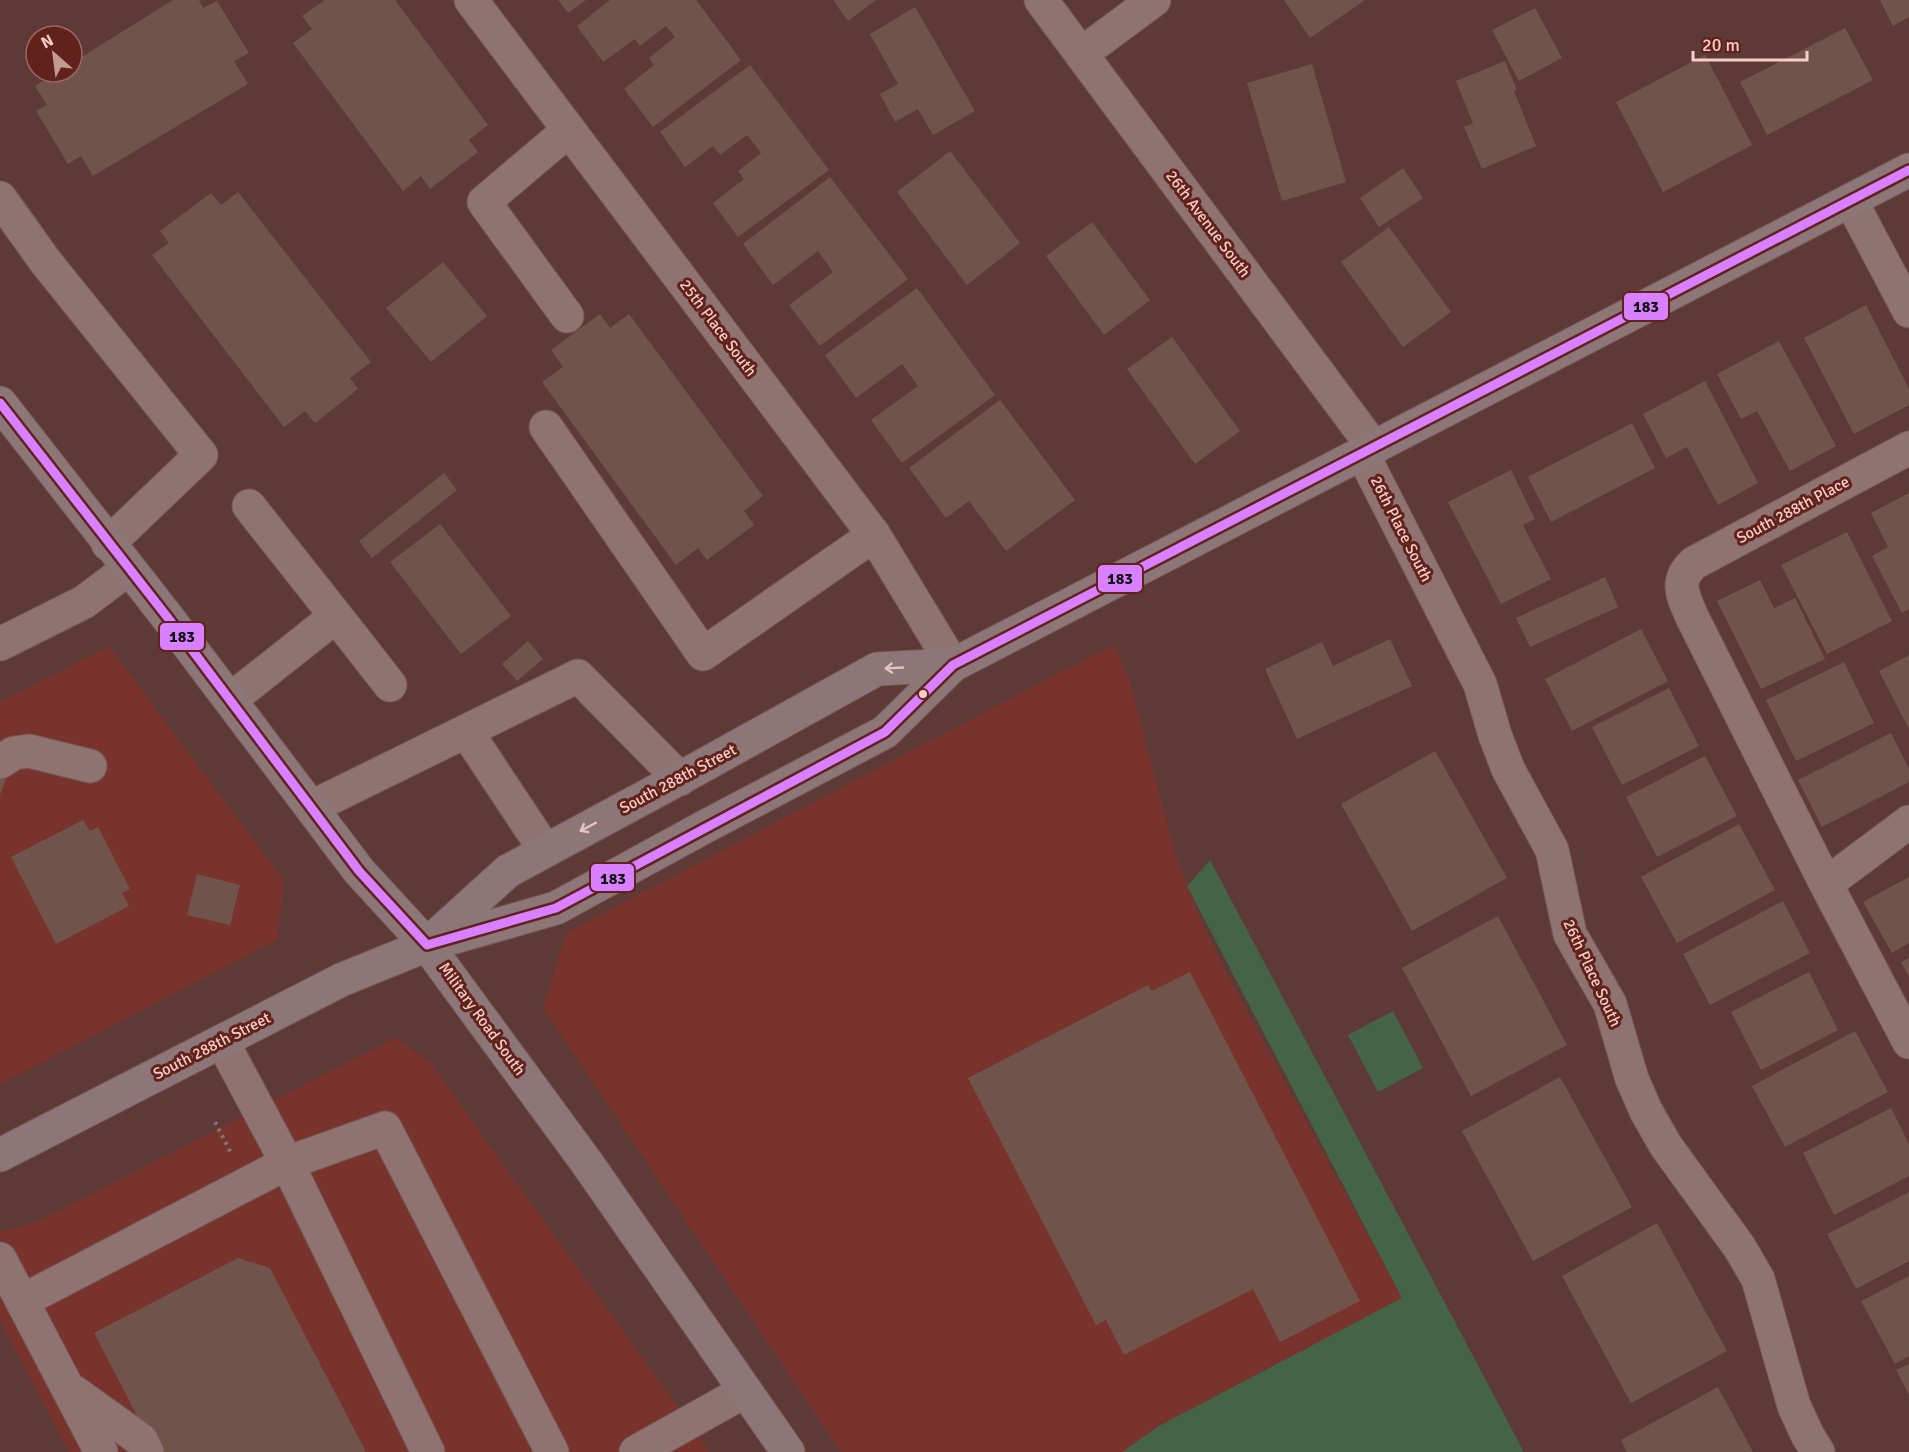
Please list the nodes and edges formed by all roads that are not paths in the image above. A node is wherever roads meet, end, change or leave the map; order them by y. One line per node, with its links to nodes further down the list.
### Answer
1 (471, 0): 5 (street, 25th Place South)
2 (1041, 0): 4 (street, 26th Avenue South)
3 (1154, 0): 4 (street)
4 (1081, 54): 14 (street, 26th Avenue South)
5 (569, 130): 10 (street); 16 (street, 25th Place South)
6 (1909, 170): 8 (main road, South 288th Street)
7 (0, 198): 17 (street)
8 (1851, 201): 9 (street); 14 (main road, South 288th Street)
9 (1909, 311)
10 (567, 316)
11 (0, 403): 17 (main road, Military Road South)
12 (546, 427): 16 (street)
13 (1909, 448): 31 (street, South 288th Place)
14 (1368, 451): 21 (main road, South 288th Street); 48 (street, 26th Place South)
15 (249, 506): 19 (street)
16 (874, 535): 21 (street, 25th Place South)
17 (108, 544): 18 (main road, Military Road South)
18 (128, 569): 20 (street); 23 (main road, Military Road South)
19 (336, 616): 22 (street); 23 (street)
20 (0, 644)
21 (953, 665): 27 (main road, South 288th Street, one-way to 27); 32 (main road, South 288th Street)
22 (390, 685)
23 (230, 700): 28 (main road, Military Road South)
24 (466, 731): 27 (street); 28 (street); 30 (street)
25 (0, 762): 26 (street)
26 (90, 766)
27 (680, 779): 30 (main road, South 288th Street, one-way to 30)
28 (312, 807): 32 (main road, Military Road South)
29 (1909, 822): 31 (street)
30 (545, 850): 32 (main road, South 288th Street)
31 (1826, 884): 34 (street)
32 (427, 945): 33 (main road, South 288th Street); 39 (main road, Military Road South)
33 (222, 1041): 35 (main road, South 288th Street); 36 (street)
34 (1909, 1042)
35 (0, 1155)
36 (287, 1163): 38 (street); 45 (street); 46 (street)
37 (0, 1259): 38 (street)
38 (22, 1300): 40 (street)
39 (745, 1392): 41 (street); 47 (main road, Military Road South)
40 (78, 1395): 42 (street); 43 (street); 44 (street)
41 (649, 1449)
42 (101, 1452)
43 (125, 1452)
44 (147, 1452)
45 (428, 1452)
46 (552, 1452)
47 (788, 1452)
48 (1818, 1452)

